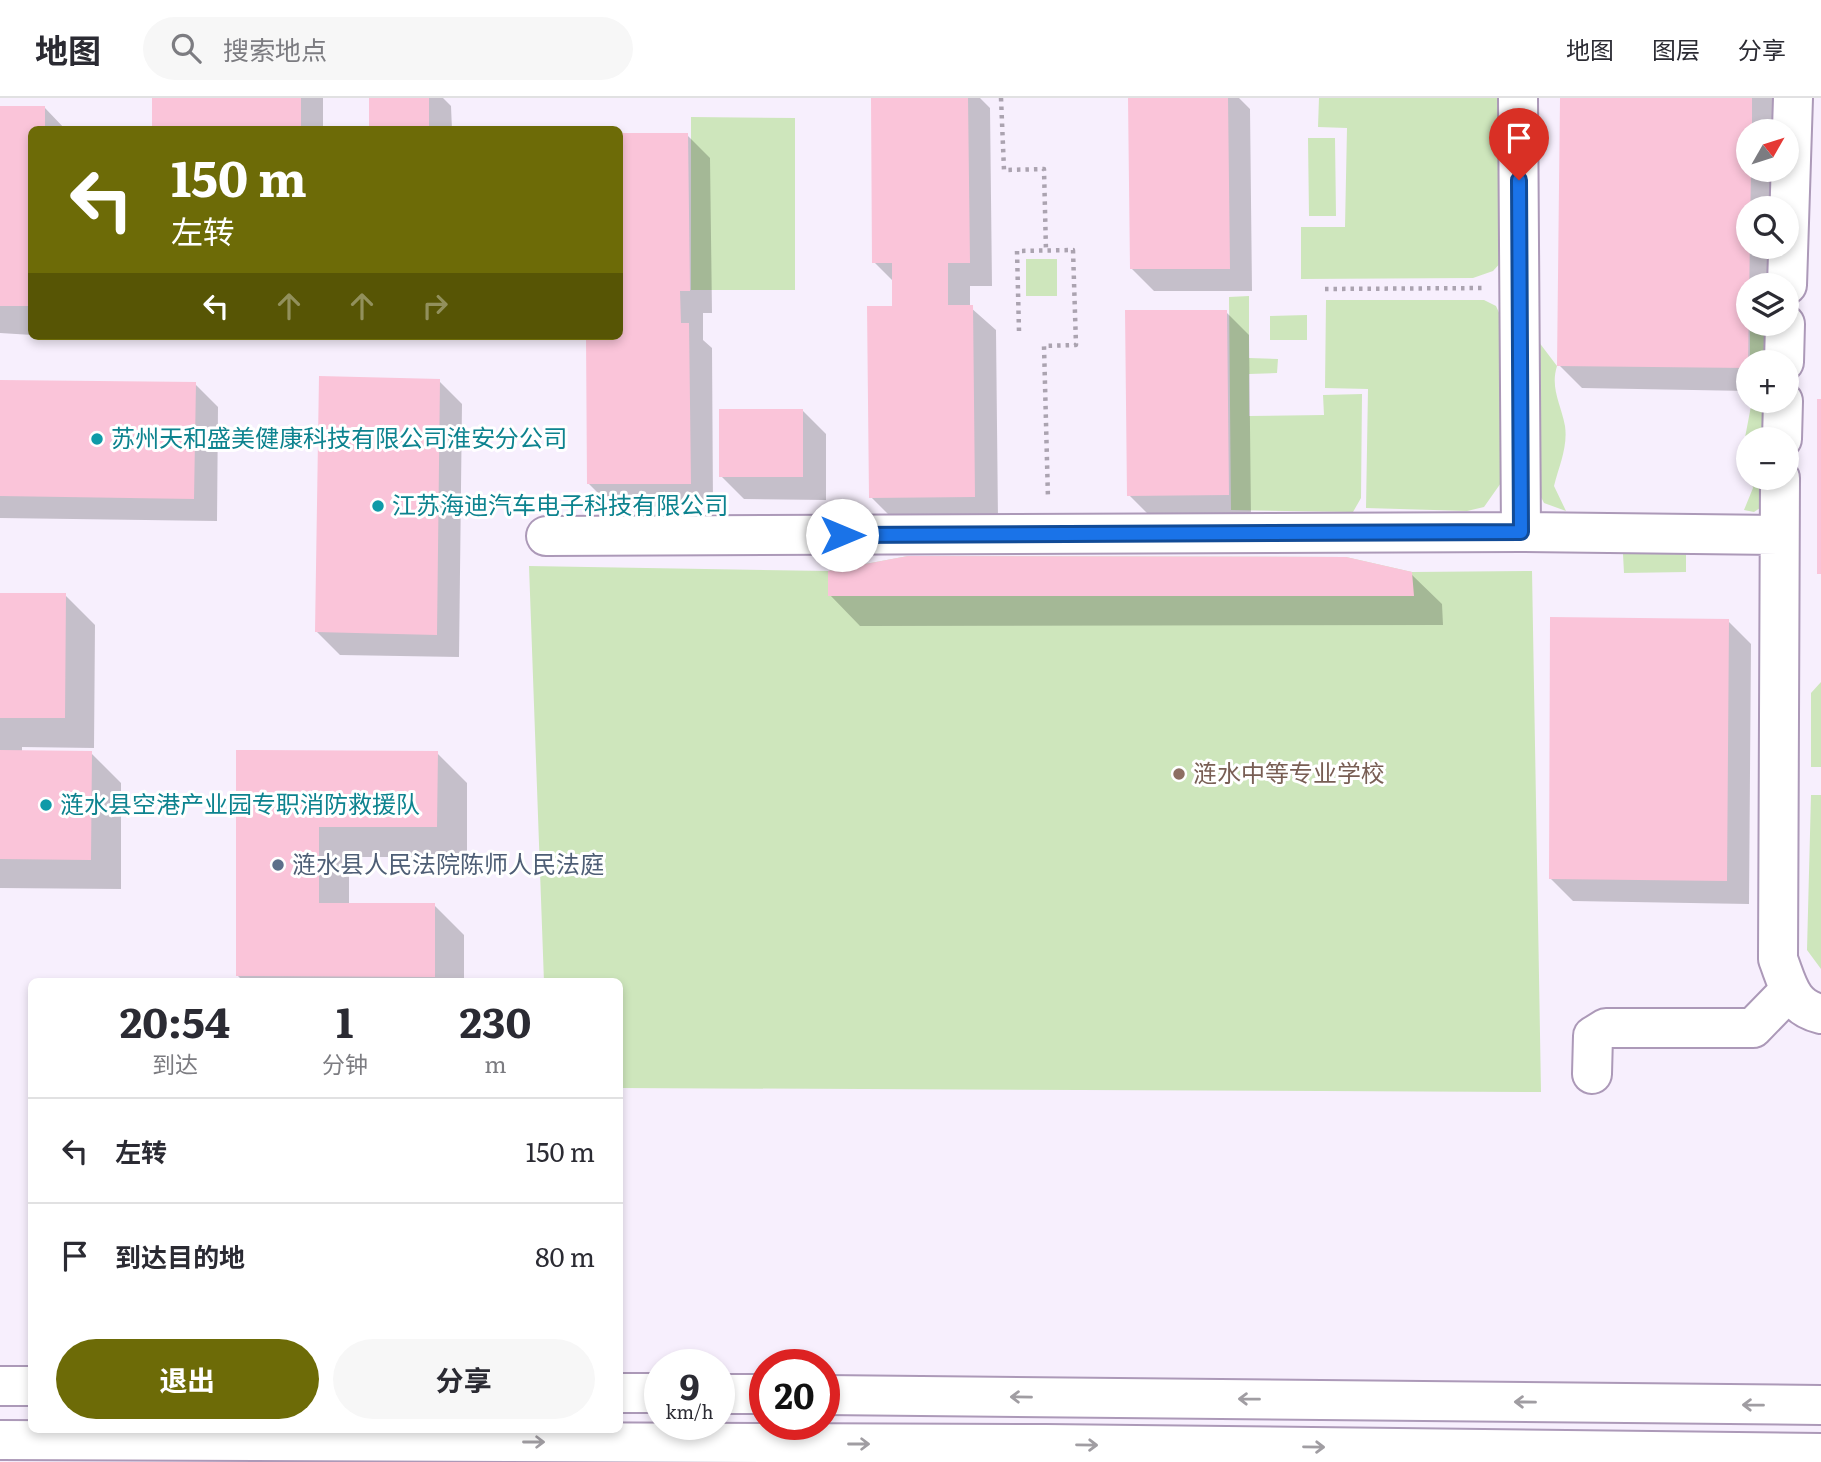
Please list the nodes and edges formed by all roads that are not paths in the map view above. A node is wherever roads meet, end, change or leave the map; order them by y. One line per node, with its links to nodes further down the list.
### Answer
1 (1518, 98): 5 (street)
2 (1793, 98): 3 (street)
3 (1787, 273)
4 (1780, 490): 6 (street)
5 (1521, 532): 6 (street); 7 (street)
6 (1779, 535): 8 (street)
7 (546, 536)
8 (1790, 990): 9 (street); 10 (street)
9 (1821, 1014)
10 (1592, 1074)
11 (0, 1386): 12 (street)
12 (28, 1386)
13 (623, 1392): 14 (street)
14 (644, 1393)
15 (840, 1395): 16 (street, one-way to 15)
16 (1821, 1405)
17 (0, 1440): 18 (street, one-way to 18)
18 (1821, 1453)

